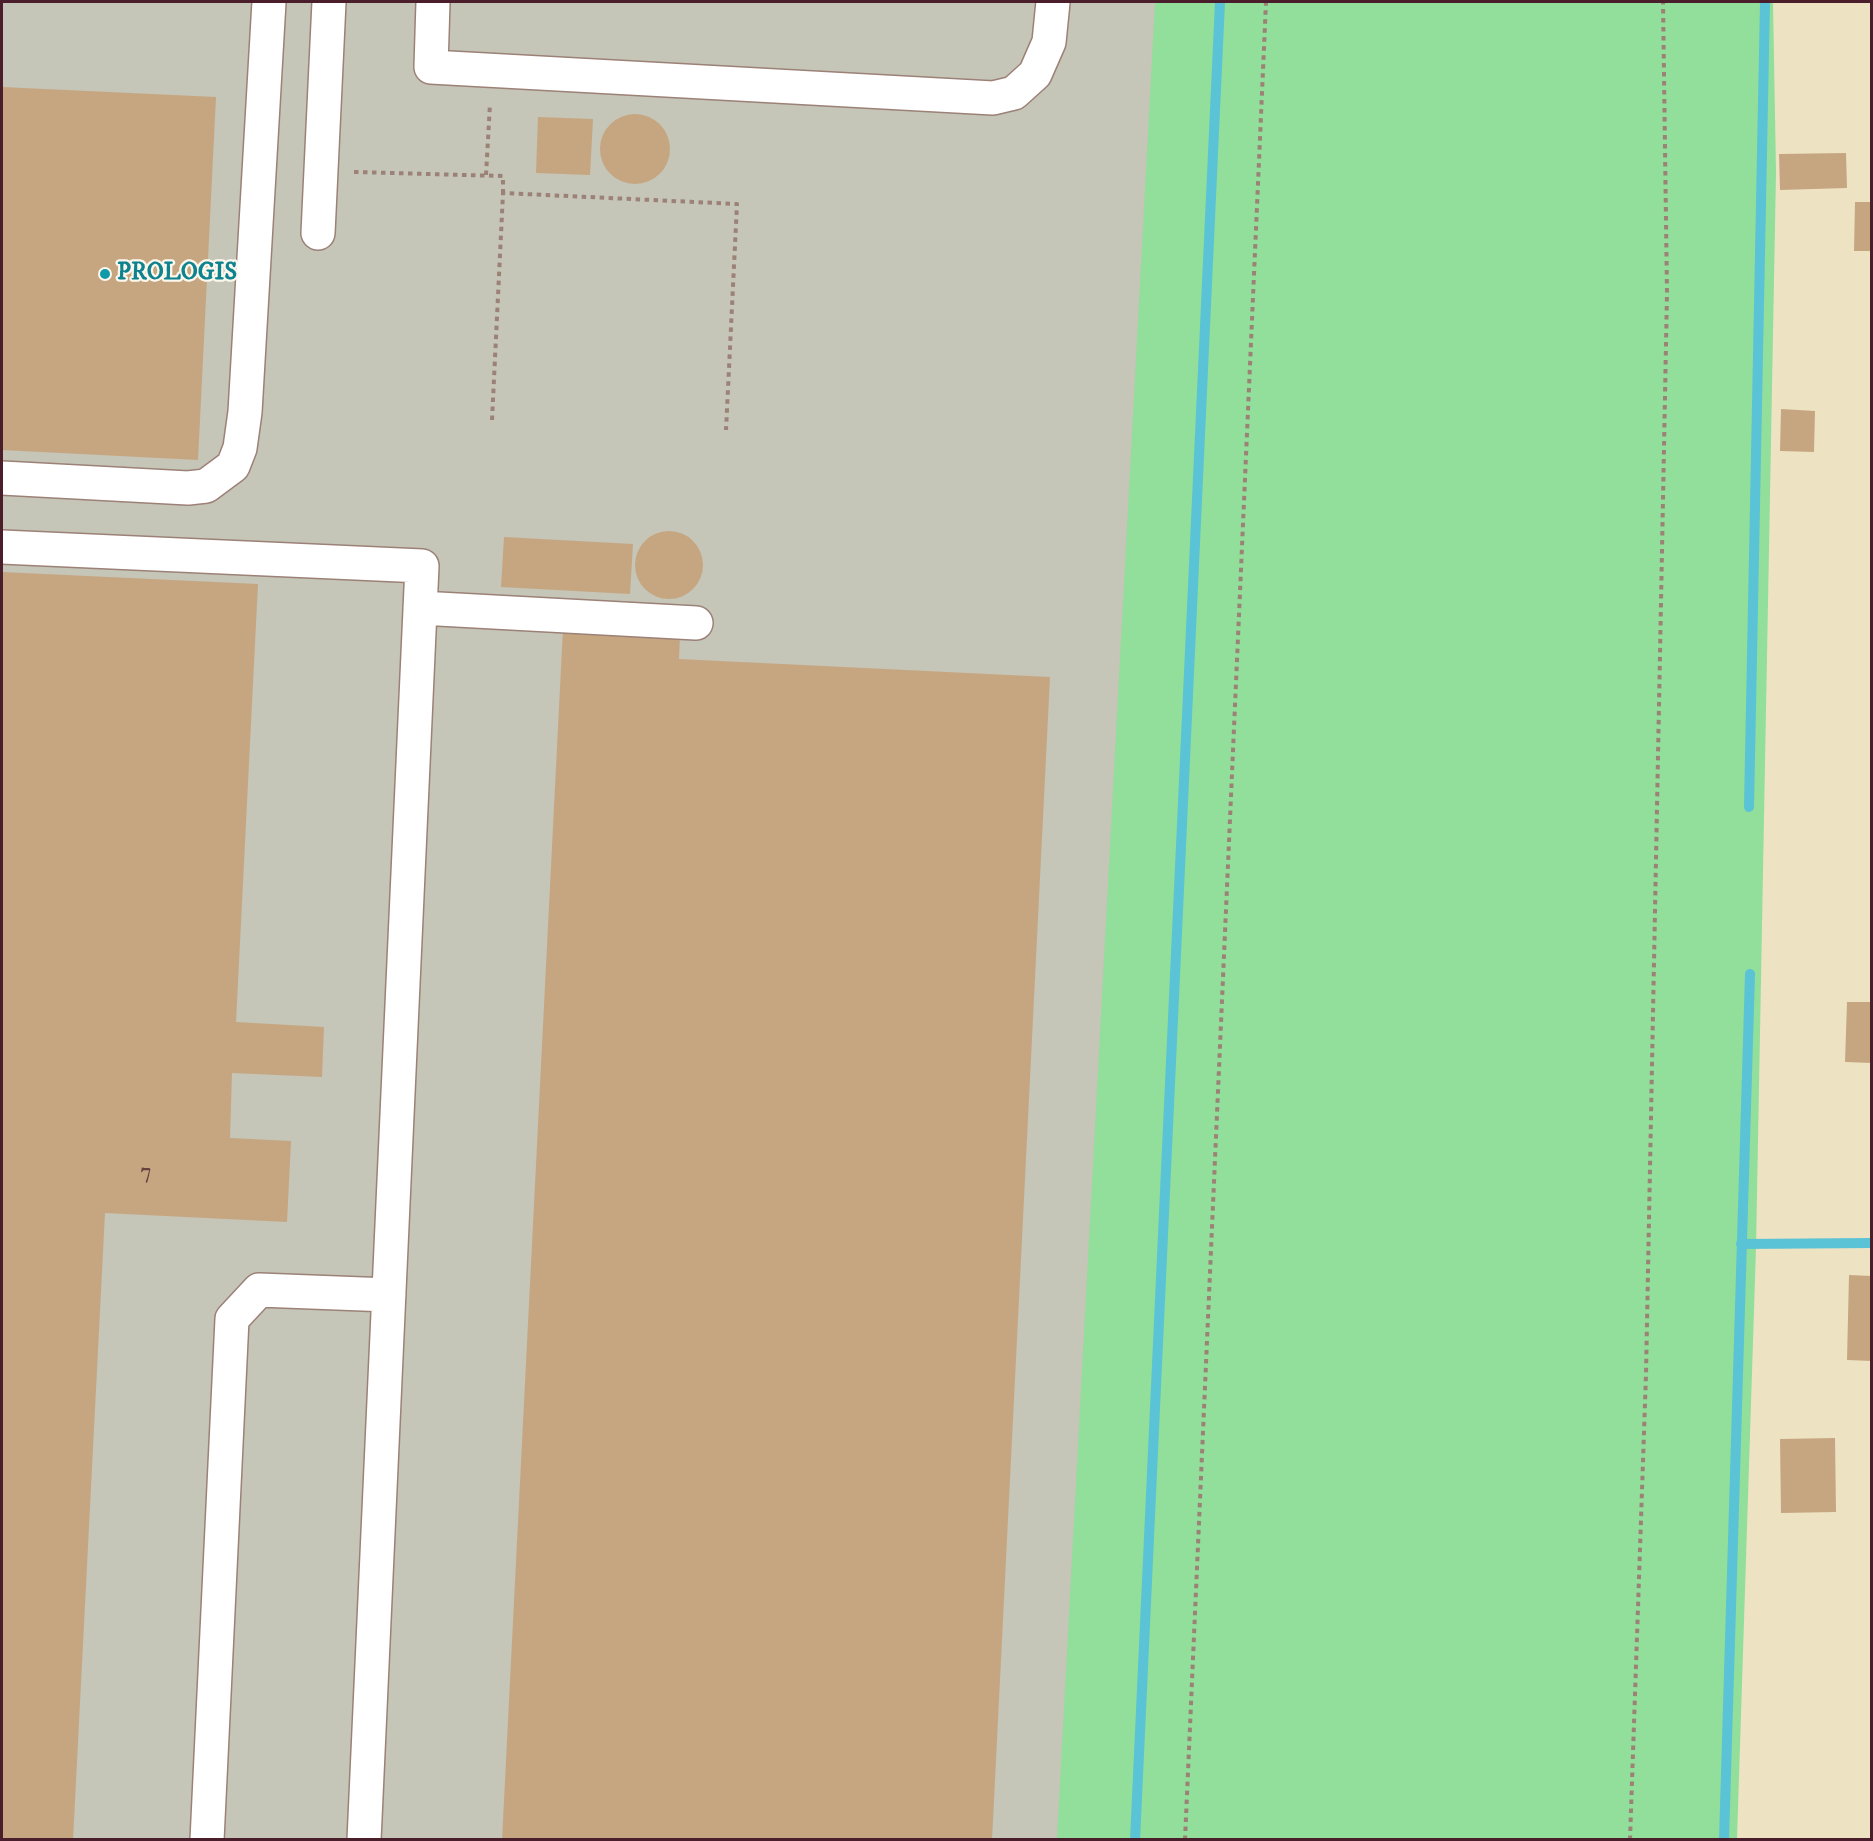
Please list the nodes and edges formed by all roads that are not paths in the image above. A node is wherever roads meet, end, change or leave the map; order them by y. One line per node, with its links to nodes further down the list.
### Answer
1 (269, 2): 6 (lane)
2 (329, 2): 5 (lane)
3 (433, 2): 4 (lane)
4 (1053, 2)
5 (318, 233)
6 (2, 478)
7 (2, 547): 8 (lane)
8 (420, 608): 9 (lane); 10 (lane)
9 (696, 623)
10 (389, 1295): 11 (lane); 12 (lane)
11 (207, 1839)
12 (364, 1839)

